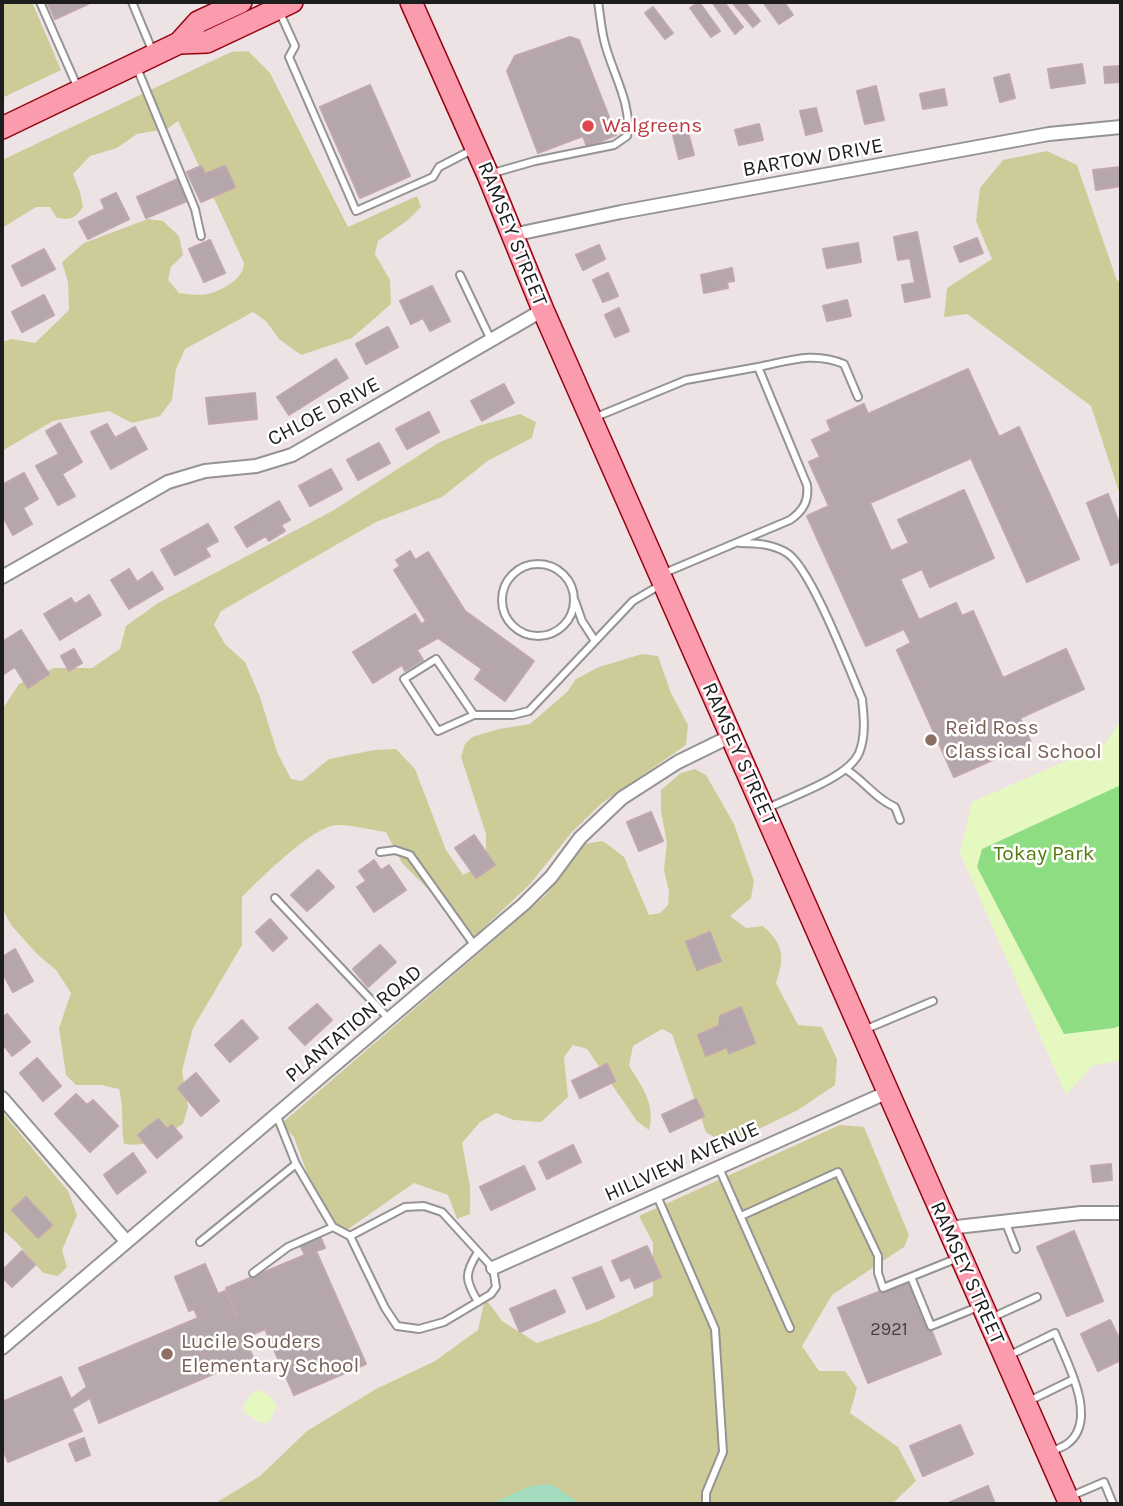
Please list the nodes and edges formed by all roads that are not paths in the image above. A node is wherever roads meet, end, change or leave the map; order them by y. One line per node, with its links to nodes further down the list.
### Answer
1 (40, 2): 9 (lane)
2 (132, 2): 8 (lane)
3 (241, 2): 7 (main road)
4 (411, 2): 12 (main road, RAMSEY STREET)
5 (598, 2): 13 (lane)
6 (285, 5): 7 (main road); 12 (lane)
7 (179, 43): 8 (main road)
8 (145, 60): 9 (main road); 15 (lane)
9 (79, 92): 11 (main road)
10 (1121, 127): 14 (street, BARTOW DRIVE)
11 (2, 128)
12 (476, 149): 13 (main road, RAMSEY STREET)
13 (488, 175): 14 (main road, RAMSEY STREET)
14 (512, 235): 17 (main road, RAMSEY STREET)
15 (201, 236)
16 (460, 275): 18 (lane)
17 (543, 310): 18 (street, CHLOE DRIVE); 21 (main road, RAMSEY STREET)
18 (491, 340): 23 (street, CHLOE DRIVE)
19 (758, 367): 20 (lane); 21 (lane); 22 (lane)
20 (858, 397)
21 (591, 419): 24 (main road, RAMSEY STREET)
22 (734, 543): 24 (lane); 29 (lane)
23 (2, 577)
24 (662, 579): 26 (lane); 28 (main road, RAMSEY STREET)
25 (574, 599): 25 (lane); 26 (lane)
26 (595, 641): 27 (lane)
27 (474, 715): 27 (lane)
28 (731, 736): 30 (main road, RAMSEY STREET); 34 (street, PLANTATION ROAD)
29 (847, 770): 30 (lane); 31 (lane)
30 (763, 810): 37 (main road, RAMSEY STREET)
31 (900, 820)
32 (380, 852): 34 (lane)
33 (275, 898): 36 (lane)
34 (475, 946): 36 (street, PLANTATION ROAD)
35 (933, 1001): 37 (lane)
36 (389, 1019): 40 (street, PLANTATION ROAD)
37 (861, 1031): 38 (main road, RAMSEY STREET)
38 (888, 1092): 42 (street, HILLVIEW AVENUE); 48 (main road, RAMSEY STREET)
39 (2, 1098): 50 (street)
40 (276, 1113): 41 (lane); 50 (street, PLANTATION ROAD)
41 (296, 1164): 47 (lane); 51 (lane)
42 (718, 1166): 43 (street, HILLVIEW AVENUE); 45 (lane)
43 (656, 1194): 55 (street, HILLVIEW AVENUE); 68 (lane)
44 (1121, 1213): 46 (street)
45 (741, 1216): 57 (lane); 61 (lane)
46 (1005, 1221): 48 (street); 52 (lane)
47 (334, 1227): 49 (lane); 56 (lane)
48 (948, 1227): 54 (main road, RAMSEY STREET)
49 (350, 1236): 53 (lane); 59 (lane)
50 (126, 1241): 62 (street, PLANTATION ROAD)
51 (200, 1242)
52 (1016, 1249)
53 (478, 1252): 55 (lane); 59 (lane)
54 (961, 1257): 57 (lane); 60 (main road, RAMSEY STREET)
55 (493, 1268): 59 (lane)
56 (253, 1273)
57 (911, 1277): 60 (lane)
58 (1037, 1297): 60 (lane)
59 (478, 1302)
60 (985, 1312): 63 (main road, RAMSEY STREET)
61 (790, 1328)
62 (2, 1348)
63 (1005, 1357): 64 (lane); 65 (main road, RAMSEY STREET)
64 (1074, 1379): 65 (lane); 66 (lane)
65 (1025, 1403): 66 (main road, RAMSEY STREET)
66 (1047, 1453): 67 (main road, RAMSEY STREET)
67 (1068, 1501): 69 (lane)
68 (706, 1504)
69 (1113, 1504)

